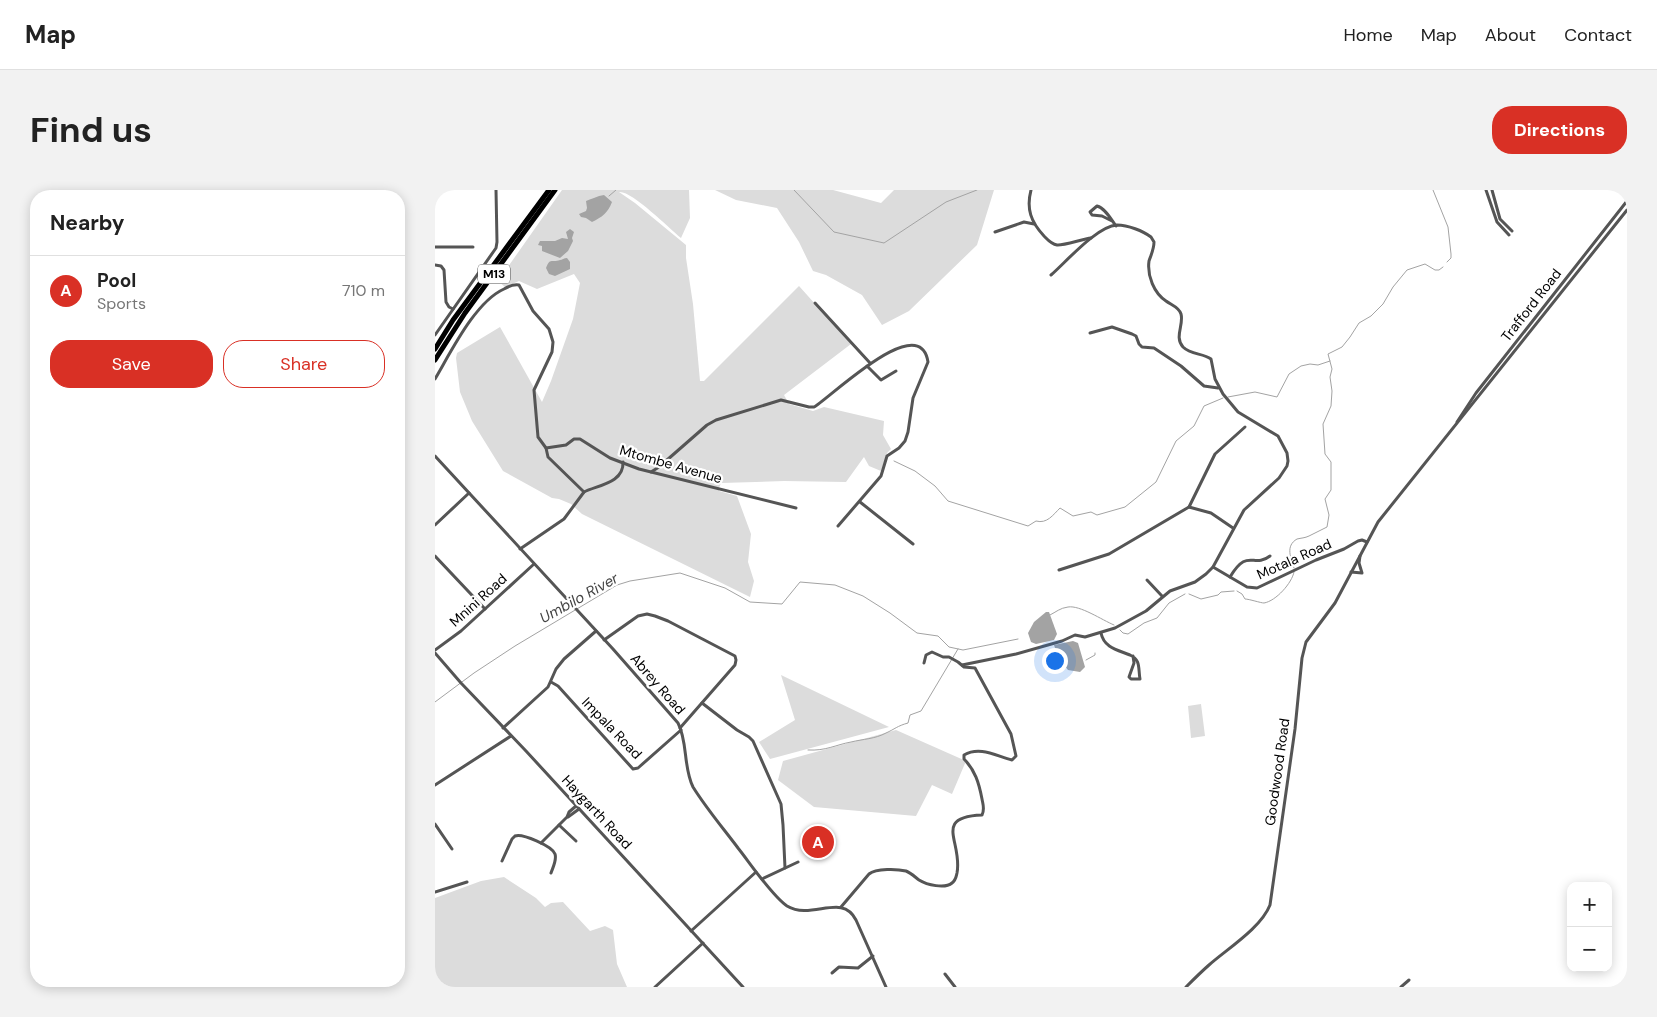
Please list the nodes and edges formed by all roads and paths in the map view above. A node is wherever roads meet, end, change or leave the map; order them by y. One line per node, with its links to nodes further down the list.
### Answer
1 (496, 190): 25 (street)
2 (555, 190): 29 (highway, M13)
3 (1031, 190): 12 (street)
4 (1486, 190): 9 (street)
5 (1491, 190): 7 (street)
6 (548, 191): 28 (highway, M13)
7 (1494, 200): 9 (street); 15 (street)
8 (1627, 201): 14 (street, Trafford Road)
9 (1490, 202): 18 (street)
10 (1627, 210): 17 (street, Trafford Road)
11 (1113, 221): 11 (street); 13 (street)
12 (1034, 224): 16 (street); 19 (street)
13 (1117, 225): 19 (street); 34 (street)
14 (1605, 229): 17 (street); 35 (street, Trafford Road)
15 (1512, 231)
16 (995, 232)
17 (1609, 232): 35 (street, Trafford Road)
18 (1509, 234)
19 (1091, 237): 23 (street)
20 (435, 247): 21 (street)
21 (473, 247)
22 (435, 265): 25 (street)
23 (1051, 275)
24 (815, 303): 30 (street)
25 (453, 308): 27 (street)
26 (1090, 333): 34 (street)
27 (435, 335)
28 (435, 348)
29 (435, 360)
30 (870, 363): 31 (street); 46 (street)
31 (867, 366): 32 (street); 42 (street)
32 (896, 371)
33 (435, 379): 37 (street)
34 (1219, 388): 52 (street)
35 (1456, 425): 53 (street, Trafford Road)
36 (1245, 427): 48 (street)
37 (546, 448): 39 (street, Mtombe Avenue); 44 (street)
38 (435, 456): 43 (street, Abrey Road)
39 (623, 462): 40 (street, Mtombe Avenue); 41 (street)
40 (633, 466): 41 (street); 42 (street, Mtombe Avenue)
41 (621, 471): 44 (street)
42 (651, 472): 49 (street, Mtombe Avenue)
43 (464, 488): 45 (street, Abrey Road); 47 (street)
44 (584, 492): 55 (street)
45 (469, 493): 47 (street); 55 (street, Abrey Road)
46 (860, 502): 51 (street); 54 (street)
47 (457, 504): 50 (street)
48 (1189, 507): 52 (street); 61 (street)
49 (796, 508)
50 (435, 524)
51 (838, 526)
52 (1233, 528): 60 (street)
53 (1367, 542): 56 (street, Goodwood Road); 63 (street, Motala Road)
54 (913, 544)
55 (520, 549): 59 (street, Abrey Road)
56 (1362, 551): 62 (street, Goodwood Road); 62 (street)
57 (435, 556): 66 (street)
58 (1270, 556): 63 (street)
59 (534, 564): 66 (street, Mnini Road); 67 (street, Abrey Road)
60 (1213, 567): 63 (street, Motala Road); 65 (street)
61 (1059, 570)
62 (1351, 572): 107 (street, Goodwood Road)
63 (1230, 577)
64 (1147, 580): 65 (street)
65 (1162, 596): 68 (street)
66 (485, 609): 70 (street, Mnini Road)
67 (596, 631): 69 (street, Abrey Road); 74 (street)
68 (1101, 633): 71 (street); 73 (street)
69 (604, 640): 75 (street); 77 (street, Abrey Road)
70 (435, 651): 76 (street, Haygarth Road)
71 (1133, 656): 71 (street)
72 (924, 663): 73 (street)
73 (961, 664): 96 (street)
74 (551, 682): 76 (street); 77 (street, Impala Road)
75 (703, 703): 77 (street); 90 (street)
76 (503, 728): 78 (street, Haygarth Road)
77 (681, 729): 91 (street, Abrey Road)
78 (511, 736): 79 (street); 80 (street, Haygarth Road)
79 (435, 785)
80 (576, 806): 81 (street, Haygarth Road); 82 (street)
81 (579, 809): 82 (street); 97 (street, Haygarth Road)
82 (567, 817): 84 (street)
83 (435, 824): 87 (street)
84 (559, 825): 85 (street); 86 (street)
85 (576, 842)
86 (541, 843): 88 (street); 92 (street)
87 (452, 848)
88 (502, 861)
89 (799, 862): 90 (street)
90 (785, 868): 93 (street)
91 (756, 872): 93 (street, Abrey Road); 97 (street)
92 (551, 873)
93 (762, 879): 96 (street, Abrey Road)
94 (467, 882): 95 (street)
95 (435, 892)
96 (841, 907): 99 (street)
97 (691, 931): 98 (street, Haygarth Road)
98 (703, 943): 103 (street); 104 (street, Haygarth Road)
99 (873, 956): 100 (street); 105 (street)
100 (832, 973)
101 (945, 974): 106 (street)
102 (1409, 980): 108 (street)
103 (656, 986)
104 (743, 987)
105 (886, 987)
106 (955, 987)
107 (1186, 987)
108 (1401, 987)

